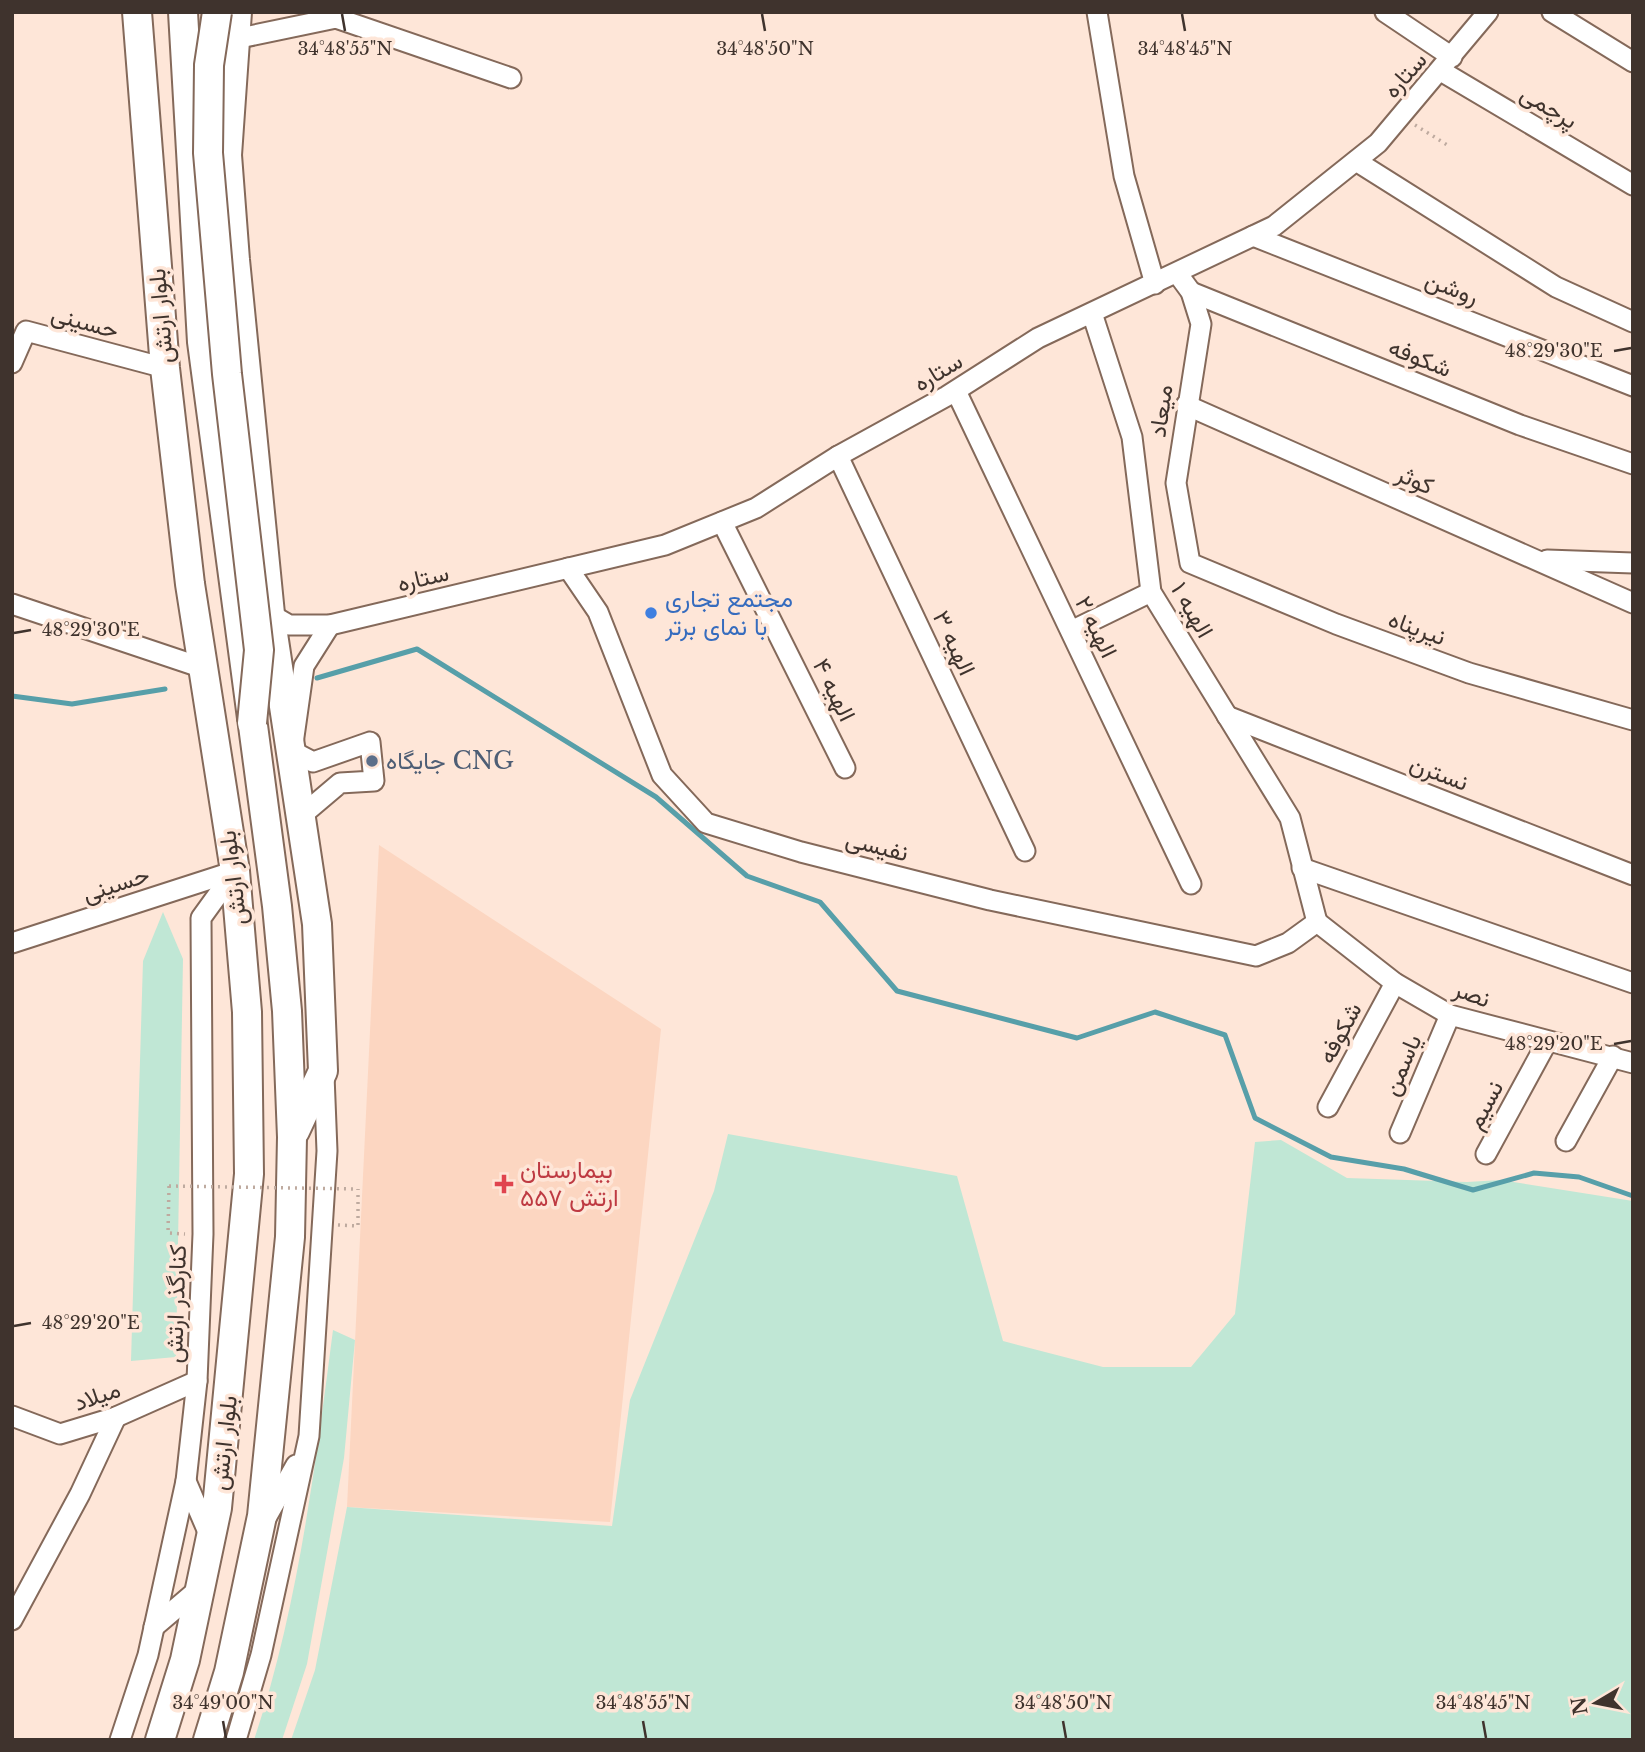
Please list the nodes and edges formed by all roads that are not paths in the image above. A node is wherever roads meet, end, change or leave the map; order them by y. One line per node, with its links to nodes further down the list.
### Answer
1 (137, 12): 23 (highway, بلوار ارتش)
2 (183, 12): 43 (highway, بلوار ارتش)
3 (192, 12): 13 (highway)
4 (217, 12): 43 (highway, bridge)
5 (1097, 12): 18 (street)
6 (1385, 12): 11 (street, پرچمی)
7 (1488, 12): 11 (street, ستاره)
8 (1552, 12): 10 (street)
9 (236, 25): 12 (street); 13 (highway)
10 (1633, 62)
11 (1447, 64): 14 (street, ستاره); 15 (street, پرچمی)
12 (511, 78)
13 (228, 117): 37 (highway)
14 (1356, 161): 16 (street, ستاره); 21 (street)
15 (1633, 185)
16 (1253, 236): 17 (street, ستاره); 24 (street, روشن)
17 (1177, 273): 18 (street, ستاره); 19 (street, میعاد)
18 (1155, 284): 20 (street, ستاره)
19 (1191, 292): 26 (street, میعاد); 28 (street, شکوفه)
20 (1092, 313): 25 (street, ستاره); 34 (street, الهیه ۱)
21 (1633, 322)
22 (12, 363): 23 (street, حسینی)
23 (165, 368): 40 (highway, بلوار ارتش)
24 (1633, 386)
25 (956, 391): 27 (street, ستاره); 39 (street, الهیه ۲)
26 (1186, 405): 30 (street, کوثر); 31 (street, میعاد)
27 (838, 456): 29 (street, ستاره); 47 (street, الهیه ۳)
28 (1633, 464)
29 (722, 522): 33 (street, ستاره); 45 (street, الهیه ۴)
30 (1535, 560): 32 (street, کوثر); 35 (street)
31 (1190, 563): 42 (street, نیرپناه)
32 (1633, 563)
33 (568, 568): 38 (street, ستاره); 52 (street, نفیسی)
34 (1151, 592): 39 (street); 41 (street, الهیه ۱)
35 (1633, 603)
36 (12, 604): 40 (street)
37 (270, 614): 38 (street, ستاره); 44 (highway)
38 (330, 625): 44 (street)
39 (1071, 631): 51 (street, الهیه ۲)
40 (203, 668): 49 (highway, بلوار ارتش)
41 (1227, 716): 48 (street, الهیه ۱); 50 (street, نسترن)
42 (1633, 720)
43 (252, 723): 63 (highway, بلوار ارتش)
44 (292, 751): 46 (highway); 46 (street)
45 (845, 768)
46 (301, 816): 60 (highway)
47 (1025, 851)
48 (1302, 867): 52 (street, الهیه ۱); 55 (street)
49 (235, 871): 53 (street, حسینی); 66 (street, کنارگذر ارتش); 72 (highway, بلوار ارتش)
50 (1633, 875)
51 (1191, 884)
52 (1317, 922): 54 (street, نصر)
53 (12, 943)
54 (1395, 983): 56 (street, نصر); 61 (street, شکوفه)
55 (1633, 983)
56 (1450, 1015): 57 (street, نصر); 62 (street, یاسمن)
57 (1546, 1042): 58 (street, نصر); 65 (street, نسیم)
58 (1614, 1056): 59 (street, نصر); 64 (street)
59 (1633, 1063)
60 (323, 1071): 63 (highway); 69 (street)
61 (1328, 1107)
62 (1400, 1133)
63 (292, 1137): 71 (highway, بلوار ارتش)
64 (1566, 1141)
65 (1486, 1154)
66 (197, 1381): 68 (street, میلاد); 70 (street, کنارگذر ارتش)
67 (12, 1416): 68 (street, میلاد)
68 (116, 1417): 74 (street)
69 (306, 1446): 71 (street); 79 (street)
70 (186, 1481): 72 (street); 75 (street, کنارگذر ارتش)
71 (259, 1531): 78 (highway, بلوار ارتش)
72 (211, 1539): 73 (highway, بلوار ارتش)
73 (201, 1587): 75 (street); 77 (highway, بلوار ارتش)
74 (12, 1620)
75 (154, 1628): 76 (street, کنارگذر ارتش)
76 (120, 1740)
77 (160, 1740)
78 (208, 1740)
79 (236, 1740)

